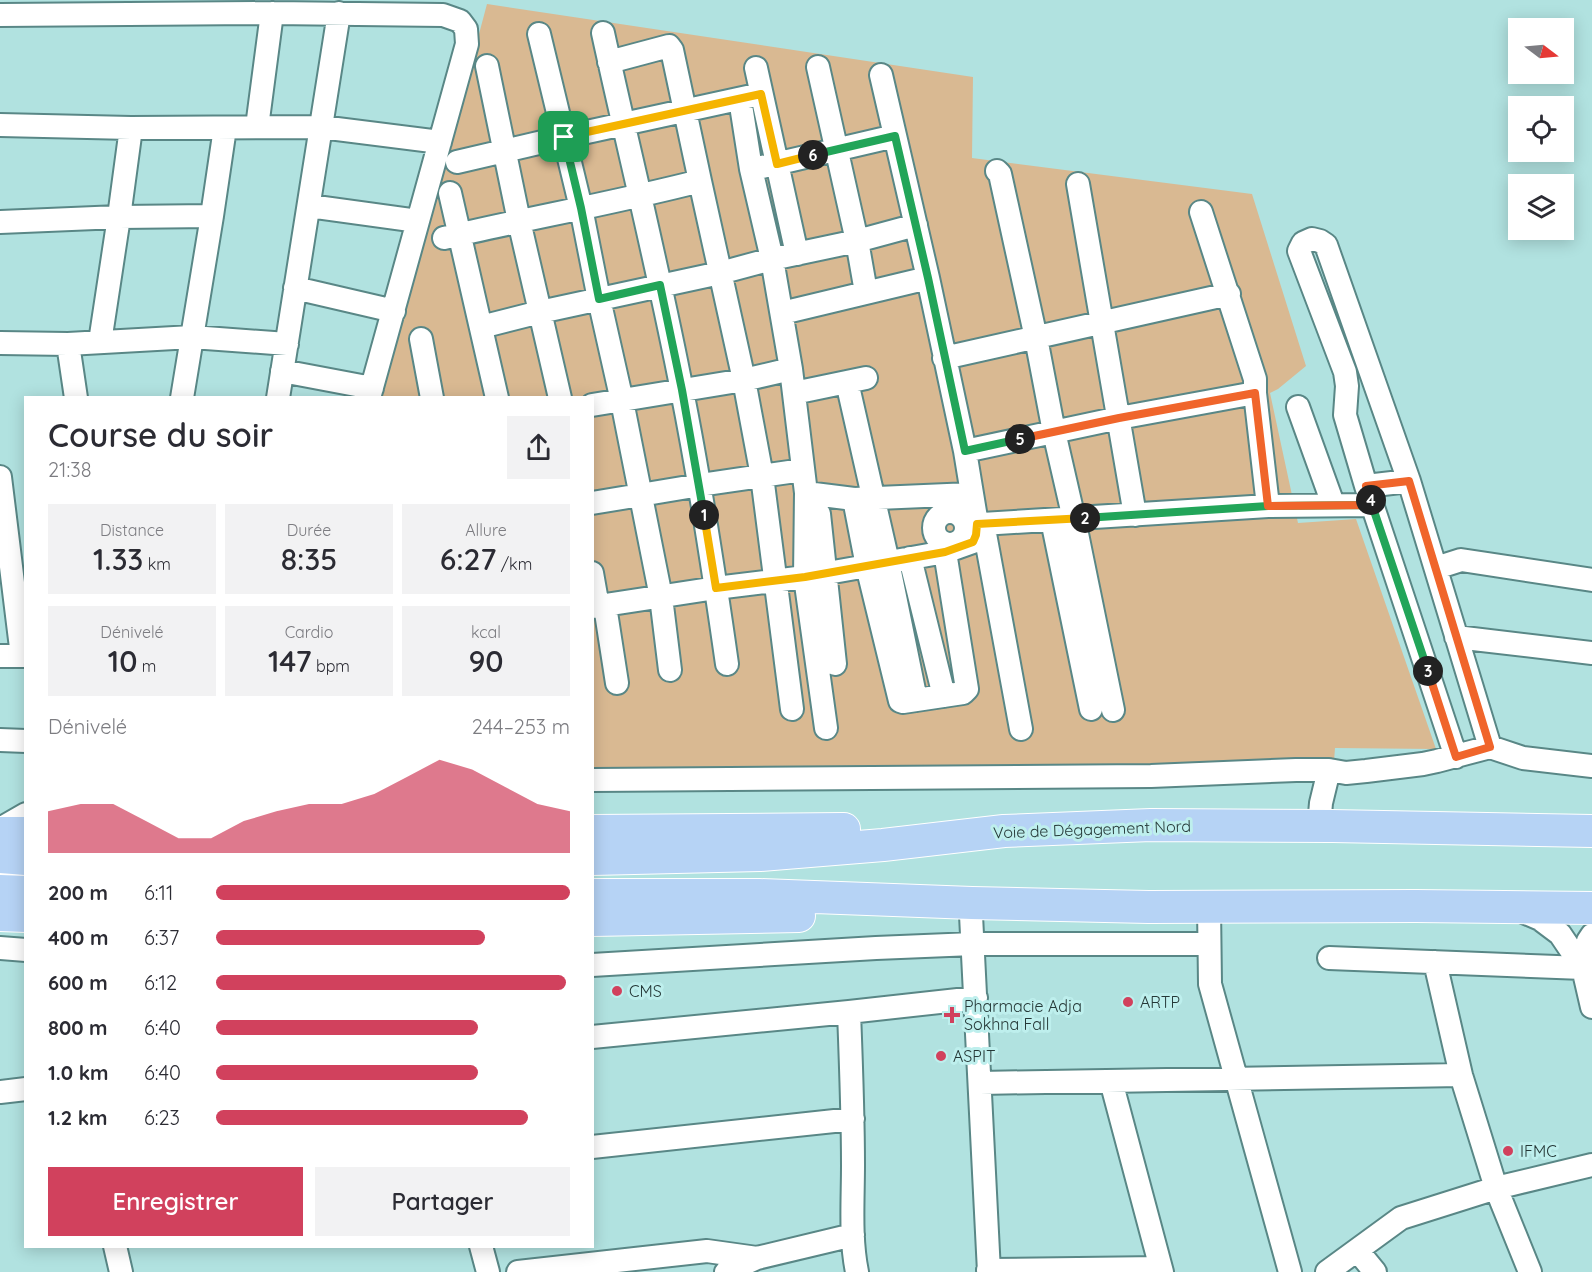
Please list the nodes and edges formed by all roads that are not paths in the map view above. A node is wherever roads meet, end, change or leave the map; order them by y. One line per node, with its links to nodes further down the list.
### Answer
1 (272, 13): 2 (street); 3 (street); 15 (street)
2 (339, 13): 16 (street); 21 (street)
3 (0, 15)
4 (603, 33): 6 (street)
5 (539, 34): 20 (street)
6 (609, 62): 12 (street); 13 (street)
7 (487, 66): 23 (street)
8 (818, 67): 22 (street)
9 (756, 68): 11 (street)
10 (881, 75): 19 (street)
11 (751, 97): 12 (street); 25 (street); 26 (street)
12 (685, 111): 13 (street); 28 (street)
13 (624, 124): 20 (street); 31 (street)
14 (0, 125): 17 (street)
15 (257, 127): 16 (street); 18 (street)
16 (321, 127): 21 (street); 32 (street)
17 (131, 128): 18 (street); 36 (street)
18 (225, 128): 35 (street)
19 (895, 136): 22 (street); 40 (street)
20 (564, 137): 23 (street); 33 (street)
21 (440, 142): 37 (street)
22 (835, 149): 25 (street); 42 (street)
23 (505, 151): 24 (street); 38 (street)
24 (457, 162)
25 (777, 164): 26 (street); 43 (street)
26 (752, 169): 44 (street)
27 (997, 171): 58 (street)
28 (700, 180): 31 (street); 45 (street)
29 (1078, 184): 55 (street)
30 (450, 193): 41 (street)
31 (640, 196): 33 (street); 47 (street)
32 (309, 206): 37 (street); 48 (street)
33 (581, 208): 38 (street); 51 (street)
34 (1201, 212): 50 (street)
35 (212, 216): 36 (street); 57 (street)
36 (119, 217): 39 (street); 60 (street)
37 (418, 221): 52 (street)
38 (519, 221): 41 (street); 53 (street)
39 (0, 222)
40 (915, 225): 42 (street); 46 (street)
41 (452, 236): 56 (street)
42 (857, 241): 43 (street); 49 (street)
43 (797, 254): 44 (street)
44 (772, 259): 45 (street); 54 (street)
45 (720, 273): 47 (street); 67 (street)
46 (928, 278): 49 (street); 64 (street)
47 (660, 285): 51 (street); 68 (street)
48 (295, 288): 52 (street); 63 (street)
49 (866, 292): 54 (street)
50 (1229, 294): 55 (street); 71 (street)
51 (599, 299): 53 (street); 78 (street)
52 (394, 311): 69 (street)
53 (540, 312): 56 (street); 77 (street)
54 (782, 313): 65 (street)
55 (1101, 323): 58 (street); 81 (street)
56 (481, 327): 76 (street)
57 (192, 338): 60 (street); 63 (street); 73 (street)
58 (1036, 338): 64 (street); 82 (street)
59 (421, 339): 75 (street)
60 (100, 342): 62 (street)
61 (0, 344): 62 (street)
62 (68, 344): 72 (street)
63 (286, 344): 66 (street)
64 (944, 358): 83 (street)
65 (791, 369): 67 (street); 70 (street)
66 (282, 371): 69 (street); 74 (street)
67 (744, 380): 68 (street); 85 (street)
68 (682, 390): 78 (street); 88 (street)
69 (371, 393)
70 (794, 393): 84 (street); 93 (street)
71 (1255, 393): 81 (street); 96 (street)
72 (76, 396)
73 (183, 396)
74 (278, 396)
75 (432, 396)
76 (497, 396)
77 (560, 396)
78 (622, 401): 79 (street); 91 (street)
79 (594, 405)
80 (1299, 407): 95 (street)
81 (1119, 418): 82 (street); 97 (street)
82 (1054, 432): 83 (street); 98 (street)
83 (965, 451): 90 (street)
84 (803, 470): 85 (street); 89 (street)
85 (762, 476): 88 (street); 107 (street)
86 (0, 477): 102 (street)
87 (1409, 481): 92 (street); 92 (street); 104 (street)
88 (700, 485): 91 (street); 109 (street)
89 (812, 494): 93 (street); 105 (street)
90 (971, 494): 93 (street); 99 (street)
91 (640, 495): 94 (street); 110 (street)
92 (1369, 495): 95 (street); 127 (street)
93 (864, 499): 103 (street)
94 (594, 503)
95 (1333, 504): 96 (street)
96 (1268, 506): 97 (street)
97 (1135, 515): 98 (street)
98 (1063, 519): 99 (street); 121 (street)
99 (975, 524): 100 (street); 123 (street)
100 (945, 552): 101 (street); 119 (street)
101 (910, 558): 103 (street); 119 (street)
102 (5, 562): 114 (street)
103 (877, 564): 105 (street); 119 (street)
104 (1436, 568): 106 (street); 112 (street)
105 (815, 575): 107 (street); 116 (street); 122 (street)
106 (1592, 580)
107 (775, 581): 109 (street); 120 (street)
108 (594, 584): 111 (street)
109 (716, 588): 110 (street); 115 (street)
110 (661, 597): 111 (street); 117 (street)
111 (598, 606): 118 (street)
112 (1456, 637): 113 (street); 126 (street)
113 (1592, 653)
114 (16, 656)
115 (727, 664)
116 (835, 664)
117 (670, 670)
118 (617, 683)
119 (944, 696)
120 (792, 709)
121 (1102, 709)
122 (826, 728)
123 (1021, 729)
124 (0, 740): 125 (street)
125 (24, 741)
126 (1490, 747): 127 (street); 128 (street)
127 (1456, 757): 129 (street)
128 (1592, 766)
129 (1329, 771): 130 (street); 132 (street)
130 (594, 780)
131 (24, 815): 133 (street)
132 (1319, 826): 135 (highway, Voie de Dégagement Nord); 136 (highway, Voie de Dégagement Nord)
133 (0, 831): 137 (highway)
134 (594, 831): 135 (highway)
135 (1004, 831): 139 (highway, Voie de Dégagement Nord)
136 (1592, 831)
137 (24, 833)
138 (0, 857): 140 (highway)
139 (594, 859)
140 (24, 860)
141 (0, 891): 142 (highway)
142 (24, 892)
143 (594, 895): 144 (highway)
144 (1058, 905): 145 (highway); 151 (highway)
145 (1209, 907): 146 (highway); 153 (street)
146 (1512, 907): 147 (highway); 159 (street)
147 (1592, 908)
148 (0, 915): 149 (highway)
149 (24, 916)
150 (594, 920): 151 (highway)
151 (972, 929): 153 (street); 158 (street); 160 (street)
152 (1592, 935): 159 (street)
153 (1209, 944): 165 (street)
154 (0, 948): 155 (street)
155 (24, 950)
156 (1329, 958): 157 (street)
157 (1435, 962): 159 (street); 164 (street)
158 (594, 965)
159 (1587, 970): 161 (street)
160 (976, 998): 162 (street); 167 (street)
161 (1592, 1007)
162 (849, 1012): 163 (street); 170 (street)
163 (594, 1037)
164 (1461, 1075): 165 (street); 173 (street)
165 (1237, 1079): 166 (street); 186 (street)
166 (1111, 1081): 167 (street); 179 (street)
167 (980, 1083): 180 (street)
168 (24, 1089): 169 (street)
169 (0, 1092)
170 (853, 1119): 171 (street); 174 (street)
171 (594, 1147)
172 (1592, 1165): 173 (street)
173 (1496, 1188): 177 (street); 189 (street)
174 (853, 1236): 178 (street); 185 (street)
175 (115, 1248): 181 (street)
176 (482, 1248): 182 (street)
177 (1357, 1250): 187 (street); 188 (street)
178 (757, 1258): 183 (street); 184 (street)
179 (1161, 1270): 180 (street)
180 (988, 1271)
181 (121, 1272)
182 (488, 1272)
183 (518, 1272)
184 (726, 1272)
185 (857, 1272)
186 (1290, 1272)
187 (1326, 1272)
188 (1375, 1272)
189 (1530, 1272)

